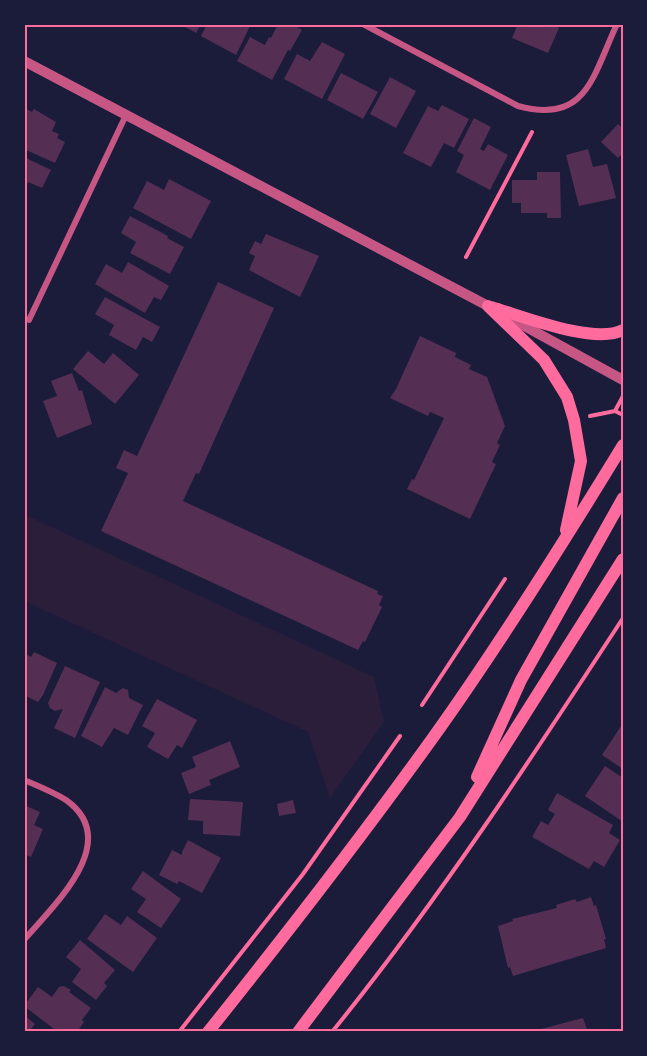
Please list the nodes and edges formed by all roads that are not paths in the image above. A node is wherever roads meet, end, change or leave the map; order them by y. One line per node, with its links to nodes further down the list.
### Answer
1 (363, 24): 2 (street)
2 (617, 24)
3 (24, 61): 4 (street)
4 (126, 115): 5 (street); 6 (street)
5 (488, 306): 7 (main road); 8 (street); 11 (main road)
6 (30, 320)
7 (623, 330)
8 (623, 380)
9 (623, 445): 11 (main road)
10 (623, 498): 16 (main road)
11 (564, 540): 18 (main road)
12 (623, 559): 14 (main road)
13 (623, 572): 14 (main road)
14 (601, 593): 16 (main road)
15 (24, 780): 17 (street)
16 (460, 817): 19 (main road)
17 (24, 940)
18 (208, 1032)
19 (298, 1032)

